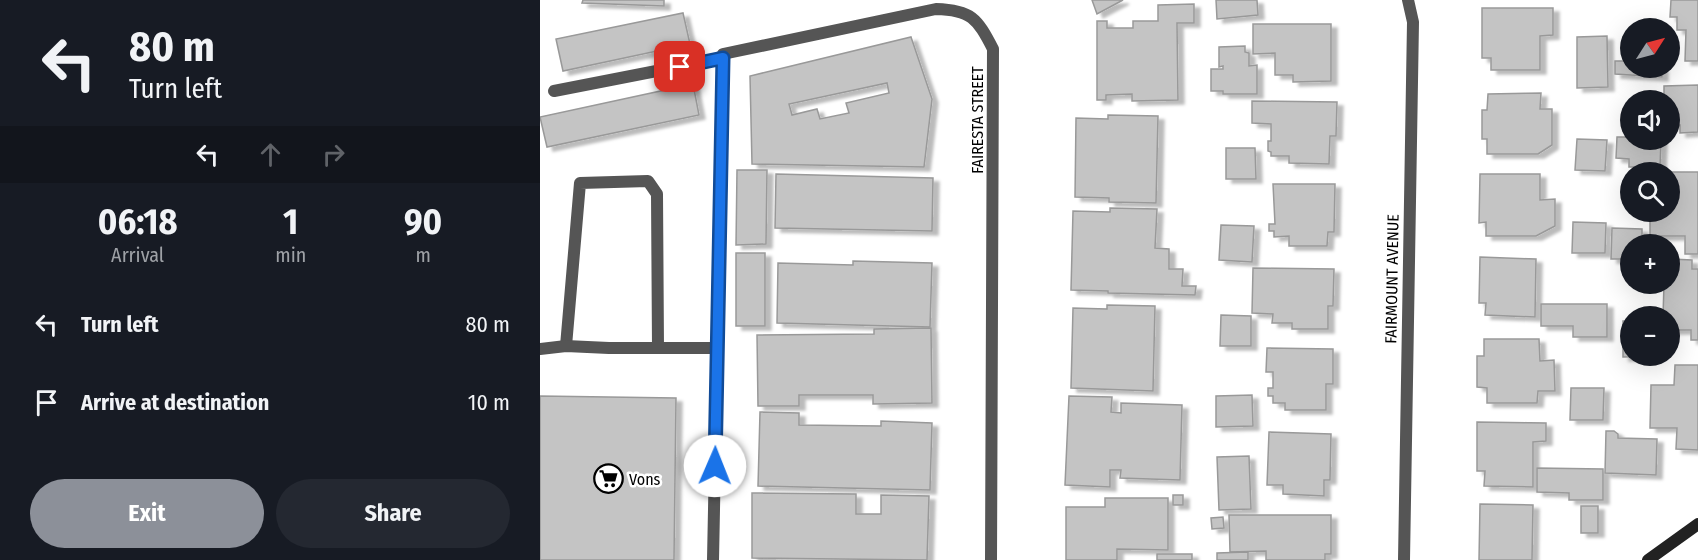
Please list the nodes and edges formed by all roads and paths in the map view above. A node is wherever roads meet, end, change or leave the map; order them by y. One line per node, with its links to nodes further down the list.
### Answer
1 (1408, 0): 11 (street, FAIRMOUNT AVENUE)
2 (723, 58): 3 (street, FAIRESTA STREET); 6 (street); 10 (street, FAIRESTA STREET)
3 (554, 91)
4 (566, 346): 5 (street); 5 (street); 7 (street)
5 (658, 348): 6 (street)
6 (717, 348): 9 (street)
7 (540, 349)
8 (1698, 524): 12 (main road)
9 (713, 560)
10 (991, 560)
11 (1404, 560)
12 (1648, 560)

